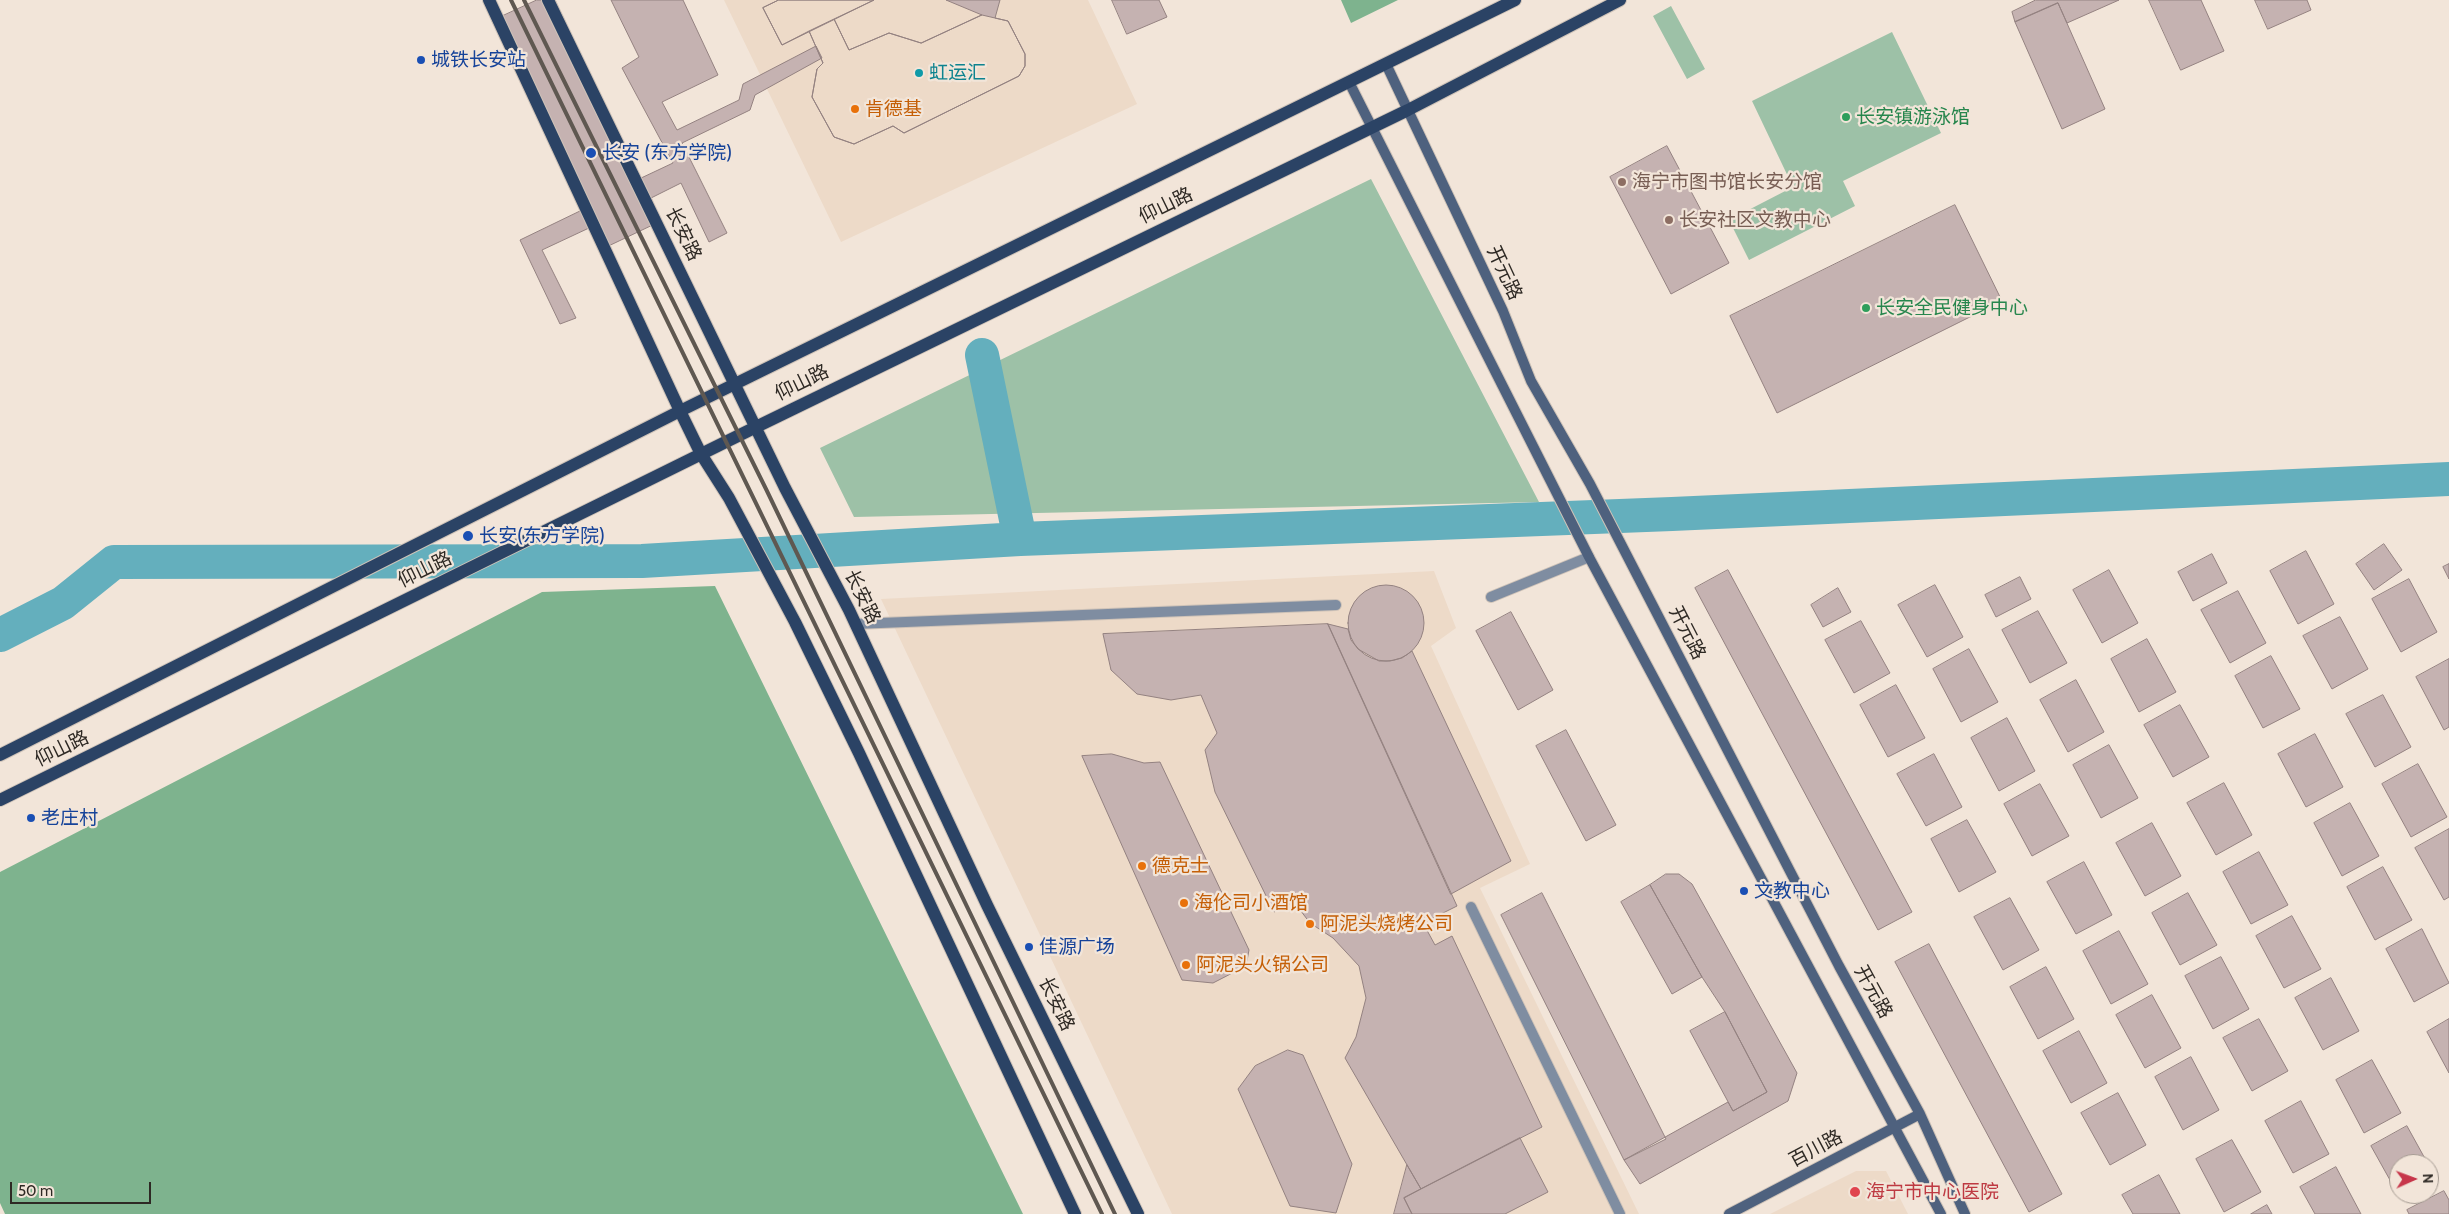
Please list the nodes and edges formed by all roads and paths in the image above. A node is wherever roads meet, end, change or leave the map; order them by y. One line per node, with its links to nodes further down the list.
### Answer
1 (488, 0): 10 (main road)
2 (548, 0): 9 (main road, 长安路)
3 (1515, 0): 5 (main road, 仰山路)
4 (1620, 0): 7 (main road, 仰山路)
5 (1386, 64): 6 (main road, 仰山路); 7 (main road, 开元路)
6 (1349, 82): 8 (main road); 9 (main road, 仰山路)
7 (1408, 110): 8 (main road, 仰山路); 20 (main road, 开元路)
8 (1371, 128): 11 (main road, 仰山路); 13 (main road)
9 (736, 385): 10 (main road, 仰山路); 11 (main road, 长安路)
10 (680, 411): 12 (main road); 17 (main road, 仰山路)
11 (756, 427): 12 (main road, 仰山路); 16 (main road, 长安路)
12 (701, 454): 18 (main road, 仰山路); 22 (main road)
13 (1589, 557): 14 (street); 21 (main road)
14 (1491, 597)
15 (1336, 605): 16 (street)
16 (855, 624): 23 (main road, 长安路)
17 (0, 755)
18 (0, 800)
19 (1471, 907): 24 (street)
20 (1920, 1114): 21 (main road, 百川路); 27 (main road, 开元路)
21 (1895, 1128): 25 (main road, 百川路); 26 (main road)
22 (1075, 1214)
23 (1138, 1214)
24 (1620, 1214)
25 (1729, 1214)
26 (1941, 1214)
27 (1965, 1214)

